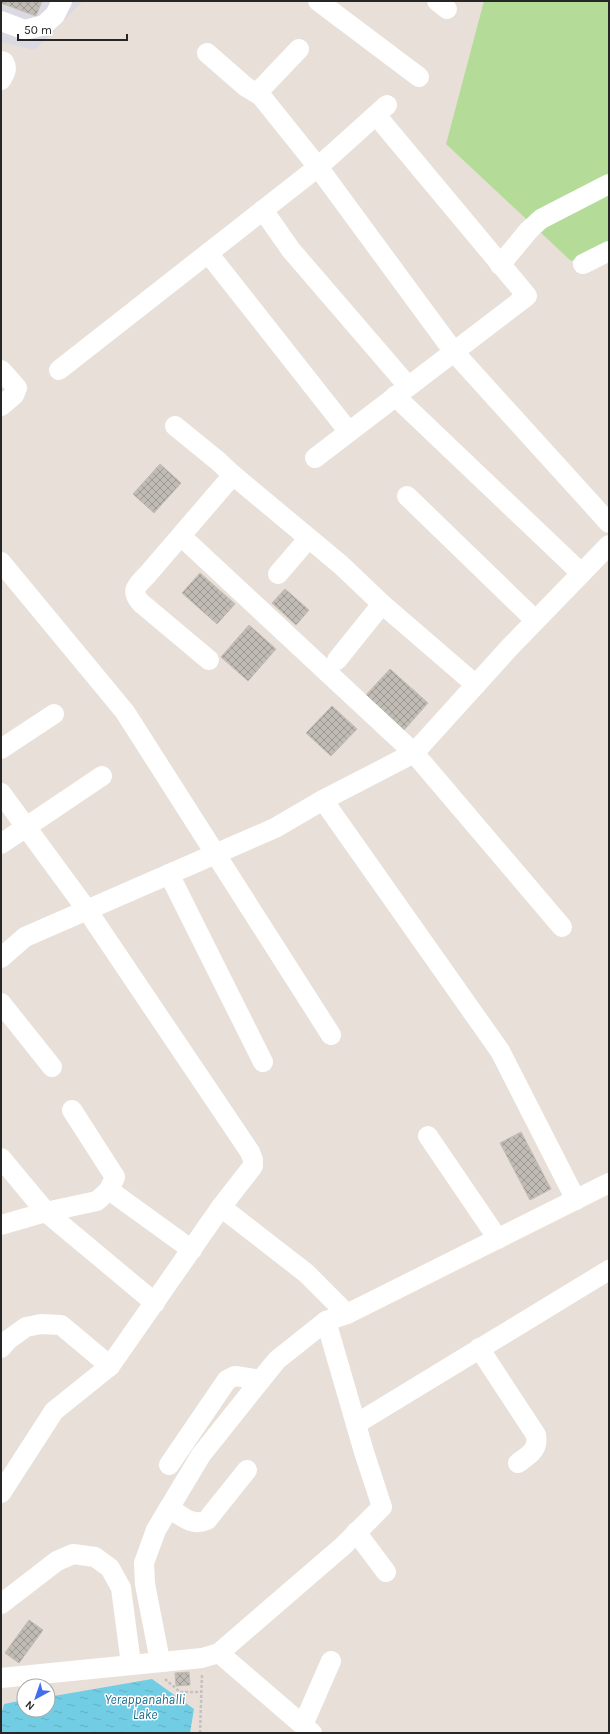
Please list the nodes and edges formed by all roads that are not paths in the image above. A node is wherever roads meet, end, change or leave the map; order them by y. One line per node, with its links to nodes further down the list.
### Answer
1 (62, 1): 3 (street)
2 (318, 1): 7 (street)
3 (1, 21)
4 (299, 49): 9 (street)
5 (207, 53): 9 (street)
6 (1, 61): 8 (street)
7 (420, 77)
8 (1, 80)
9 (257, 93): 10 (street)
10 (318, 167): 12 (street); 16 (street); 17 (street)
11 (609, 184): 16 (street)
12 (263, 210): 14 (street); 20 (street)
13 (609, 251): 15 (street)
14 (208, 253): 19 (street); 23 (street)
15 (584, 264)
16 (500, 265): 17 (street)
17 (454, 352): 20 (street); 27 (street)
18 (1, 370): 21 (street)
19 (59, 370)
20 (402, 391): 23 (street); 32 (street)
21 (1, 406)
22 (175, 426): 25 (street)
23 (349, 432): 24 (street)
24 (315, 458)
25 (233, 475): 28 (street); 29 (street)
26 (407, 496): 35 (street)
27 (609, 523)
28 (181, 536): 36 (street); 41 (street)
29 (308, 539): 33 (street); 34 (street)
30 (609, 545): 32 (street)
31 (1, 562): 47 (street)
32 (581, 573): 35 (street)
33 (278, 574)
34 (382, 604): 37 (street); 38 (street)
35 (536, 620): 38 (street)
36 (209, 660)
37 (336, 660)
38 (476, 685): 41 (street)
39 (54, 714): 40 (street)
40 (1, 749)
41 (414, 753): 44 (street); 50 (street)
42 (102, 776): 45 (street)
43 (1, 794): 45 (street)
44 (323, 800): 47 (street); 61 (street)
45 (26, 827): 46 (street); 49 (street)
46 (1, 844)
47 (217, 854): 48 (street); 53 (street)
48 (169, 874): 49 (street); 54 (street)
49 (87, 910): 51 (street); 62 (street)
50 (562, 927)
51 (1, 958)
52 (1, 1003): 55 (street)
53 (331, 1035)
54 (263, 1062)
55 (52, 1067)
56 (72, 1110): 60 (street)
57 (428, 1136): 65 (street)
58 (1, 1158): 63 (street)
59 (609, 1183): 61 (street)
60 (109, 1190): 63 (street); 66 (street)
61 (576, 1200): 65 (street)
62 (221, 1207): 66 (street); 69 (street)
63 (46, 1212): 64 (street); 68 (street)
64 (1, 1225)
65 (498, 1239): 69 (street)
66 (192, 1250): 68 (street)
67 (609, 1270): 72 (street)
68 (154, 1303): 73 (street)
69 (347, 1314): 70 (street)
70 (326, 1321): 74 (street); 75 (street)
71 (1, 1348): 73 (street)
72 (479, 1348): 75 (street); 76 (street)
73 (110, 1366): 79 (street)
74 (261, 1380): 77 (street); 80 (street)
75 (356, 1424): 81 (street)
76 (518, 1463)
77 (169, 1465)
78 (247, 1470): 80 (street)
79 (1, 1493)
80 (169, 1508): 85 (street)
81 (356, 1532): 82 (street); 84 (street)
82 (386, 1572)
83 (1, 1604): 87 (street)
84 (211, 1655): 85 (street); 89 (street)
85 (160, 1661): 87 (street)
86 (332, 1661): 89 (street)
87 (131, 1664): 88 (street)
88 (1, 1678)
89 (308, 1729)

